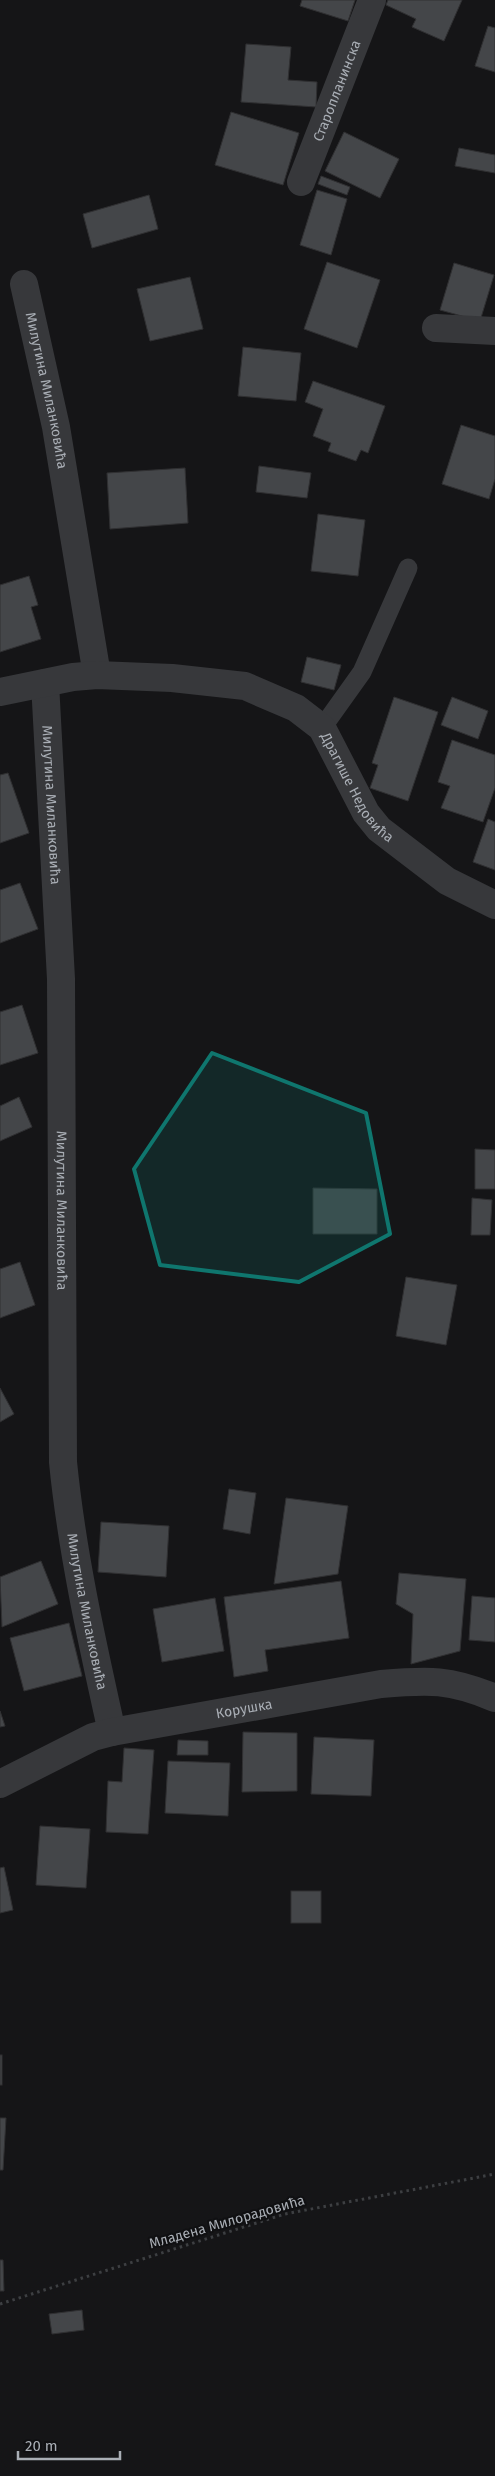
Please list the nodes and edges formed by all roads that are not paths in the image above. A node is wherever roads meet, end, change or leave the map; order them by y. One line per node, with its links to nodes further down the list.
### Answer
1 (372, 0): 2 (street, Старопланинска)
2 (301, 182)
3 (24, 284): 7 (street, Милутина Миланковића)
4 (436, 328): 5 (street)
5 (495, 331)
6 (408, 568): 10 (lane)
7 (97, 675): 8 (street, Драгише Недовића); 10 (street, Драгише Недовића)
8 (44, 683): 9 (street, Драгише Недовића); 13 (street, Милутина Миланковића)
9 (0, 692)
10 (322, 728): 11 (street, Драгише Недовића)
11 (495, 905)
12 (495, 1698): 13 (street, Корушка)
13 (112, 1732): 14 (street, Корушка)
14 (0, 1784)

